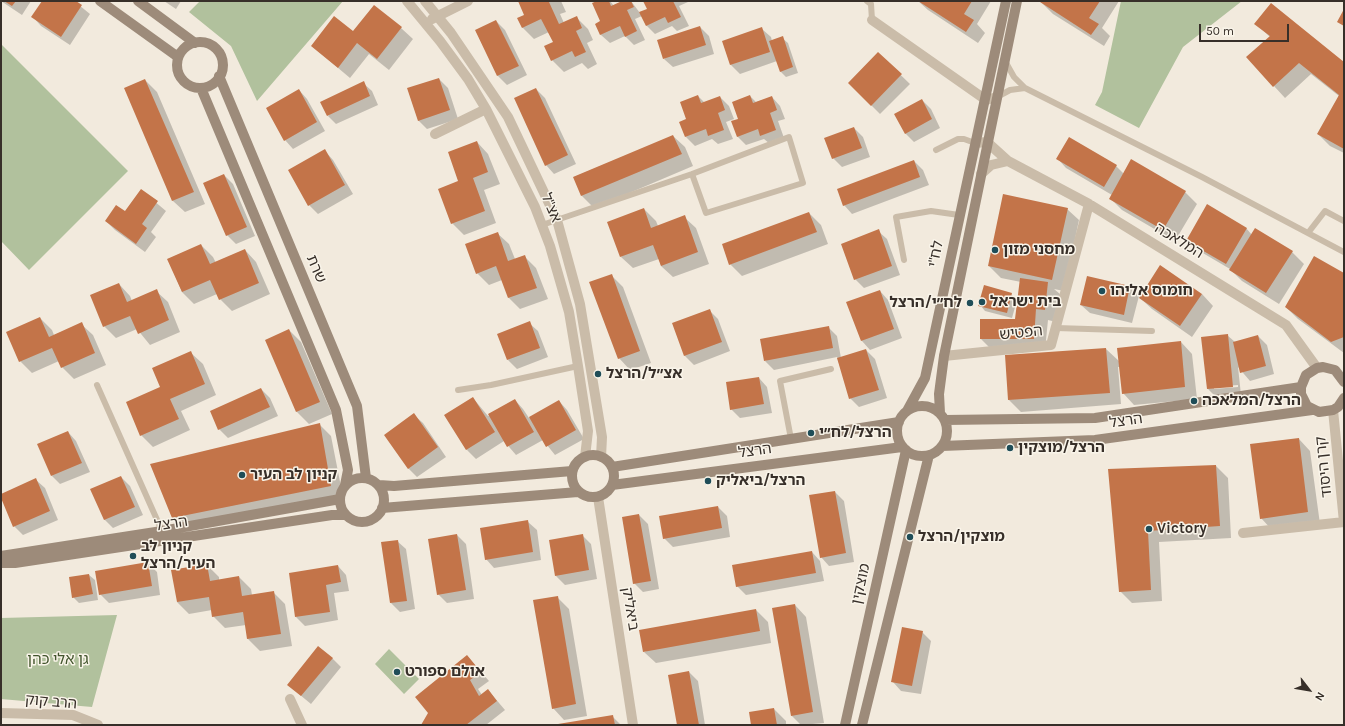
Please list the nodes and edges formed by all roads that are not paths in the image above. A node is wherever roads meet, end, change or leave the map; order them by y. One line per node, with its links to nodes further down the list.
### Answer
1 (100, 1): 13 (street)
2 (138, 1): 12 (street)
3 (408, 1): 11 (street, אצ"ל)
4 (425, 1): 9 (street, אצ"ל)
5 (468, 1): 9 (street)
6 (867, 1): 10 (lane)
7 (1006, 1): 19 (street, לח"י)
8 (1017, 1): 14 (street, לח"י)
9 (437, 16): 11 (street); 30 (street, אצ"ל)
10 (872, 20): 19 (street)
11 (426, 24): 20 (street, אצ"ל)
12 (195, 43): 13 (street); 15 (street)
13 (178, 57): 16 (street)
14 (1004, 60): 17 (lane); 18 (street, לח"י)
15 (219, 76): 16 (street); 60 (street, שרת)
16 (201, 88): 61 (street)
17 (1025, 88): 18 (lane); 33 (lane)
18 (996, 97): 19 (street); 22 (street, לח"י)
19 (986, 100): 23 (street, לח"י)
20 (486, 109): 21 (street); 32 (street, אצ"ל)
21 (436, 134)
22 (988, 142): 23 (street); 25 (street, המלאכה); 27 (street, לח"י)
23 (975, 143): 24 (lane); 29 (street, לח"י)
24 (936, 150)
25 (1008, 161): 27 (street); 28 (street, המלאכה)
26 (692, 174): 26 (lane); 30 (lane)
27 (981, 174): 38 (street, לח"י)
28 (1089, 204): 36 (street, הפטיש); 40 (street, המלאכה)
29 (960, 215): 35 (lane); 49 (street, לח"י)
30 (557, 220): 32 (lane); 57 (street, אצ"ל)
31 (1344, 221): 33 (lane)
32 (542, 226): 39 (street, אצ"ל)
33 (1308, 233): 34 (lane)
34 (1344, 252)
35 (904, 260)
36 (1056, 328): 37 (lane); 38 (street, הפטיש)
37 (1152, 331)
38 (944, 356): 50 (street, לח"י)
39 (578, 366): 45 (lane); 56 (street, אצ"ל)
40 (1317, 368): 42 (street); 44 (street)
41 (831, 369): 52 (lane)
42 (1342, 376)
43 (97, 384): 70 (lane)
44 (1301, 387): 47 (street); 50 (street, הרצל)
45 (458, 390)
46 (1344, 398): 48 (street)
47 (1312, 410): 48 (street, הרצל); 53 (street, הרצל)
48 (1333, 410): 69 (street, קרן היסוד)
49 (907, 411): 50 (street); 51 (street)
50 (942, 417): 53 (street)
51 (899, 422): 52 (street, הרצל); 54 (street)
52 (791, 439): 58 (street, הרצל)
53 (942, 446): 55 (street)
54 (904, 448): 55 (street); 63 (street, הרצל); 79 (street, מוצקין)
55 (929, 455): 80 (street)
56 (585, 456): 57 (street); 59 (street)
57 (601, 457): 58 (street)
58 (612, 467): 63 (street)
59 (572, 471): 62 (street); 64 (street)
60 (366, 478): 61 (street); 62 (street)
61 (345, 485): 66 (street)
62 (379, 485): 67 (street)
63 (612, 485): 65 (street)
64 (578, 492): 65 (street); 67 (street)
65 (598, 497): 78 (street, ביאליק)
66 (340, 499): 68 (street); 70 (street, הרצל)
67 (382, 508): 68 (street)
68 (346, 515): 73 (street, הרצל)
69 (1344, 522): 71 (street)
70 (162, 531): 72 (street, הרצל)
71 (1244, 533)
72 (1, 556)
73 (1, 563)
74 (290, 699): 77 (street)
75 (1, 713): 76 (street, הרב קוק)
76 (98, 725)
77 (302, 725)
78 (633, 725)
79 (845, 725)
80 (862, 725)

